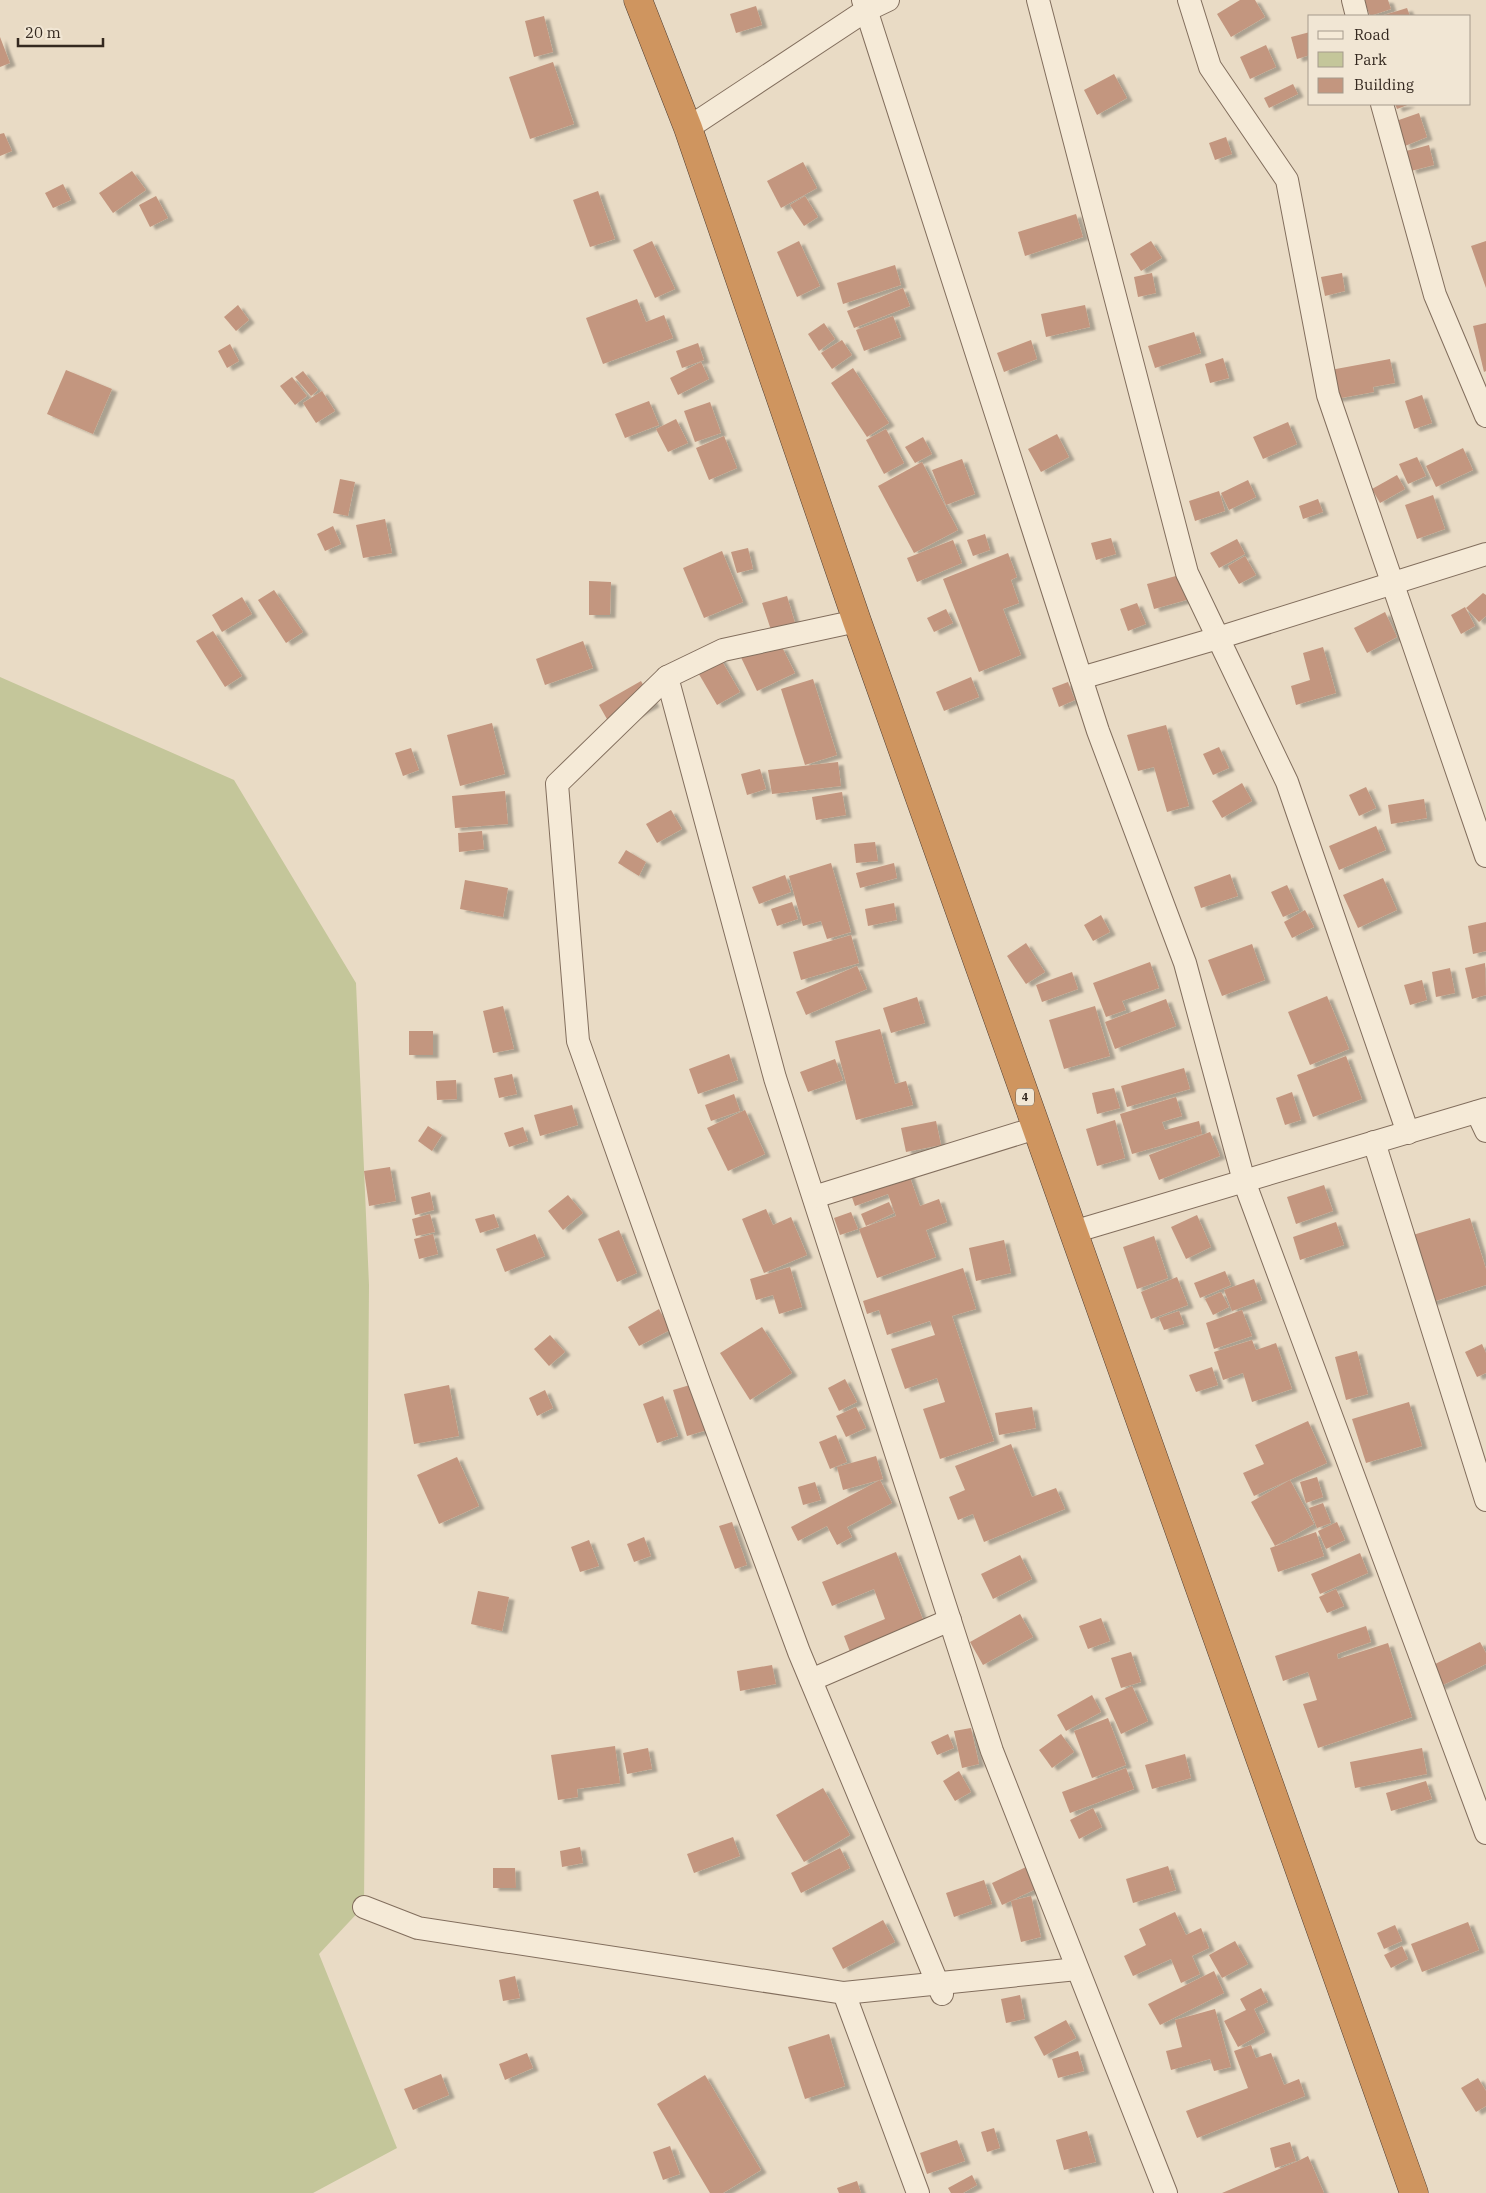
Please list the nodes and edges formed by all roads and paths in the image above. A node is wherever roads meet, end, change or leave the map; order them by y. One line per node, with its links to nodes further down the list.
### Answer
1 (638, 0): 9 (highway, 4)
2 (888, 0): 6 (street)
3 (1038, 0): 13 (street)
4 (1189, 0): 16 (street)
5 (1352, 0): 7 (street)
6 (864, 5): 9 (street); 15 (street)
7 (1357, 15)
8 (1382, 105): 10 (street)
9 (688, 128): 12 (highway, 4)
10 (1486, 416)
11 (1486, 554): 13 (street)
12 (857, 621): 14 (street); 18 (highway, 4)
13 (1218, 638): 15 (street); 19 (street)
14 (667, 677): 22 (street); 26 (street)
15 (1081, 678): 21 (street)
16 (1486, 856)
17 (1483, 1117): 19 (street)
18 (1036, 1128): 22 (street); 23 (highway, 4)
19 (1408, 1133): 20 (street)
20 (1374, 1142): 21 (street); 24 (street)
21 (1244, 1181): 23 (street); 27 (street)
22 (814, 1197): 25 (street)
23 (1073, 1232): 35 (highway, 4)
24 (1486, 1500)
25 (950, 1620): 26 (street); 30 (street)
26 (811, 1680): 31 (street)
27 (1478, 1788): 28 (street)
28 (1486, 1832)
29 (364, 1906): 32 (street)
30 (1078, 1969): 31 (street); 34 (street)
31 (940, 1989): 32 (street)
32 (844, 1993): 33 (street)
33 (918, 2193)
34 (1166, 2193)
35 (1414, 2193)

